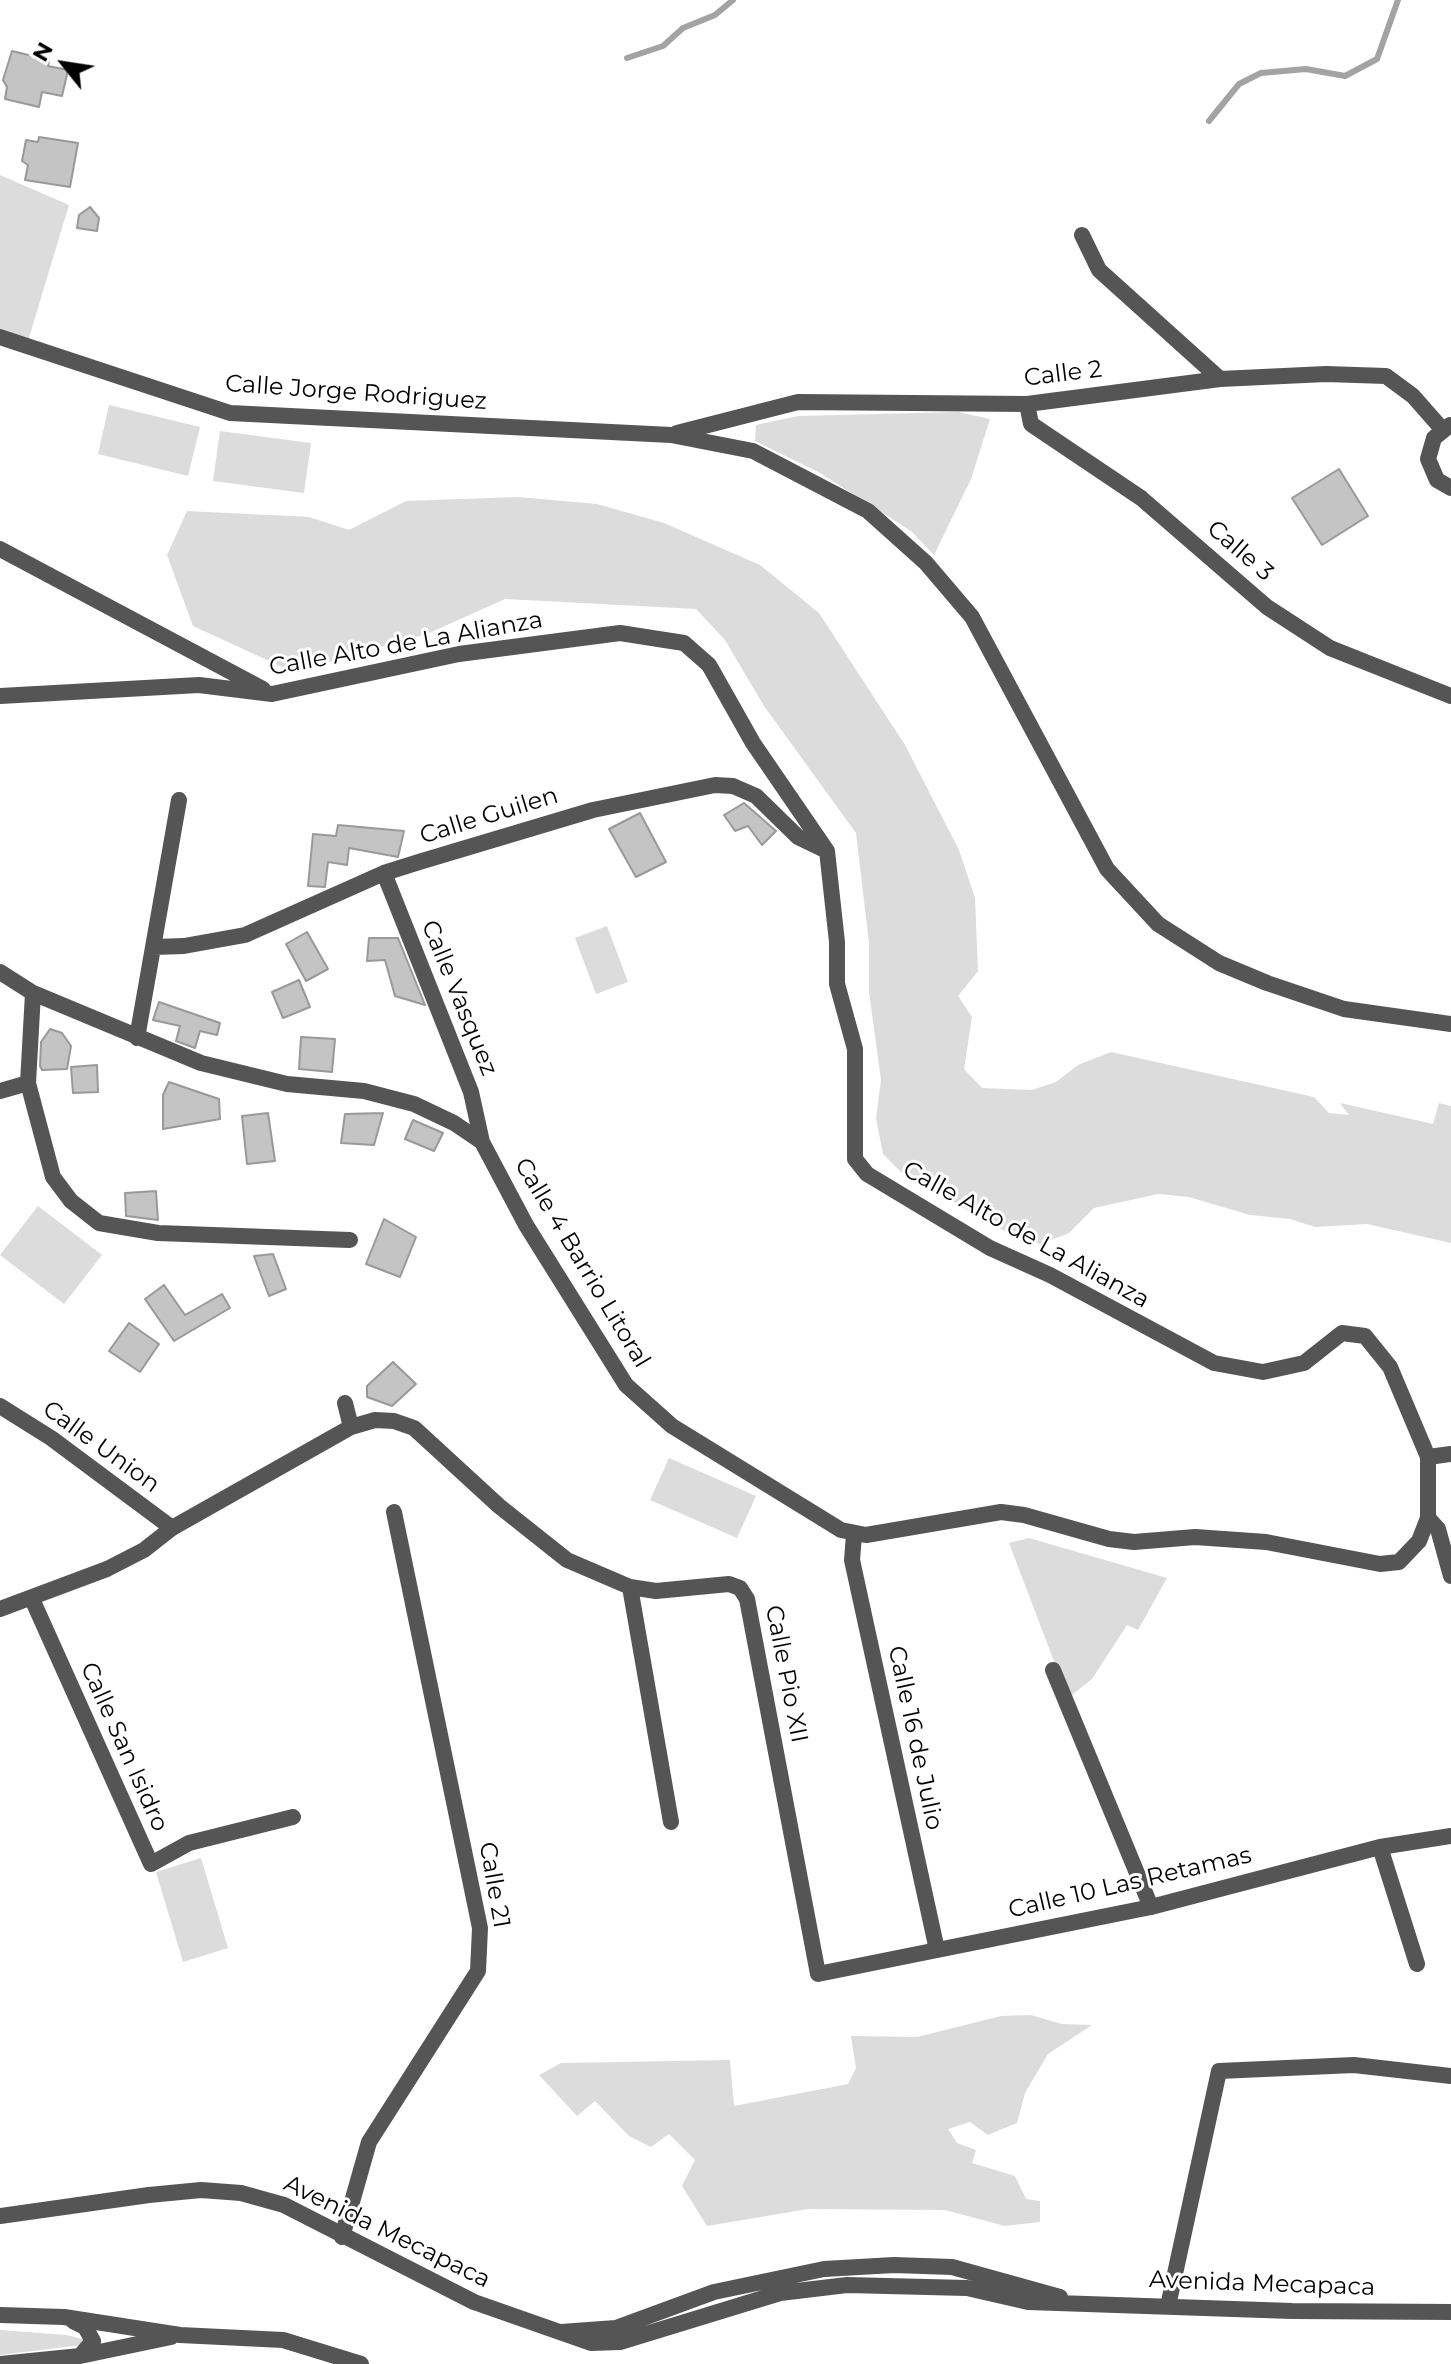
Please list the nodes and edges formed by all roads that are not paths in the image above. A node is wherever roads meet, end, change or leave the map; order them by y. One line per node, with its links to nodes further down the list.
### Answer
1 (1082, 235): 3 (street)
2 (0, 337): 6 (street, Calle Jorge Rodriguez)
3 (1220, 379): 4 (street, Calle 2); 5 (street, Calle 2)
4 (1027, 404): 6 (street, Calle 2); 11 (street, Calle 3)
5 (1446, 427): 7 (street)
6 (671, 435): 18 (street)
7 (1451, 488)
8 (0, 549): 9 (street)
9 (272, 694): 10 (street, Calle Alto de La Alianza); 13 (street, Calle Alto de La Alianza)
10 (0, 696)
11 (1451, 696)
12 (179, 800): 15 (street)
13 (827, 851): 14 (street, Calle Guilen); 28 (street, Calle Alto de La Alianza)
14 (384, 873): 15 (street, Calle Guilen); 22 (street, Calle Vasquez)
15 (154, 947): 19 (street)
16 (0, 972): 17 (street, Calle 4 Barrio Litoral)
17 (33, 993): 19 (street, Calle 4 Barrio Litoral); 20 (street)
18 (1451, 1024)
19 (137, 1038): 22 (street, Calle 4 Barrio Litoral)
20 (28, 1083): 21 (street); 23 (street)
21 (0, 1091)
22 (482, 1142): 32 (street, Calle 4 Barrio Litoral)
23 (350, 1240)
24 (345, 1403): 26 (street)
25 (0, 1406): 31 (street, Calle Union)
26 (351, 1427): 31 (street); 34 (street, Calle Pio XII)
27 (1451, 1454): 28 (street)
28 (1428, 1457): 30 (street)
29 (394, 1512): 48 (street, Calle 21)
30 (1428, 1518): 32 (street); 33 (street)
31 (172, 1528): 35 (street)
32 (854, 1535): 43 (street, Calle 16 de Julio)
33 (1451, 1576)
34 (630, 1587): 39 (street); 45 (street, Calle Pio XII)
35 (32, 1599): 36 (street); 38 (street, Calle San Isidro)
36 (0, 1609)
37 (1053, 1670): 42 (street)
38 (293, 1817)
39 (671, 1822)
40 (1451, 1836): 41 (street, Calle 10 Las Retamas)
41 (1380, 1847): 42 (street, Calle 10 Las Retamas); 44 (street)
42 (1151, 1907): 43 (street, Calle 10 Las Retamas)
43 (937, 1950): 45 (street, Calle 10 Las Retamas)
44 (1417, 1964)
45 (818, 1974)
46 (1451, 2076): 49 (street)
47 (0, 2216): 48 (street, Avenida Mecapaca)
48 (342, 2237): 49 (street, Avenida Mecapaca)
49 (1168, 2306): 50 (street, Avenida Mecapaca)
50 (1451, 2312)
51 (0, 2315): 52 (street)
52 (64, 2317): 53 (street); 54 (street)
53 (180, 2335): 54 (street); 56 (street)
54 (80, 2356): 55 (street)
55 (0, 2364)
56 (361, 2364)

